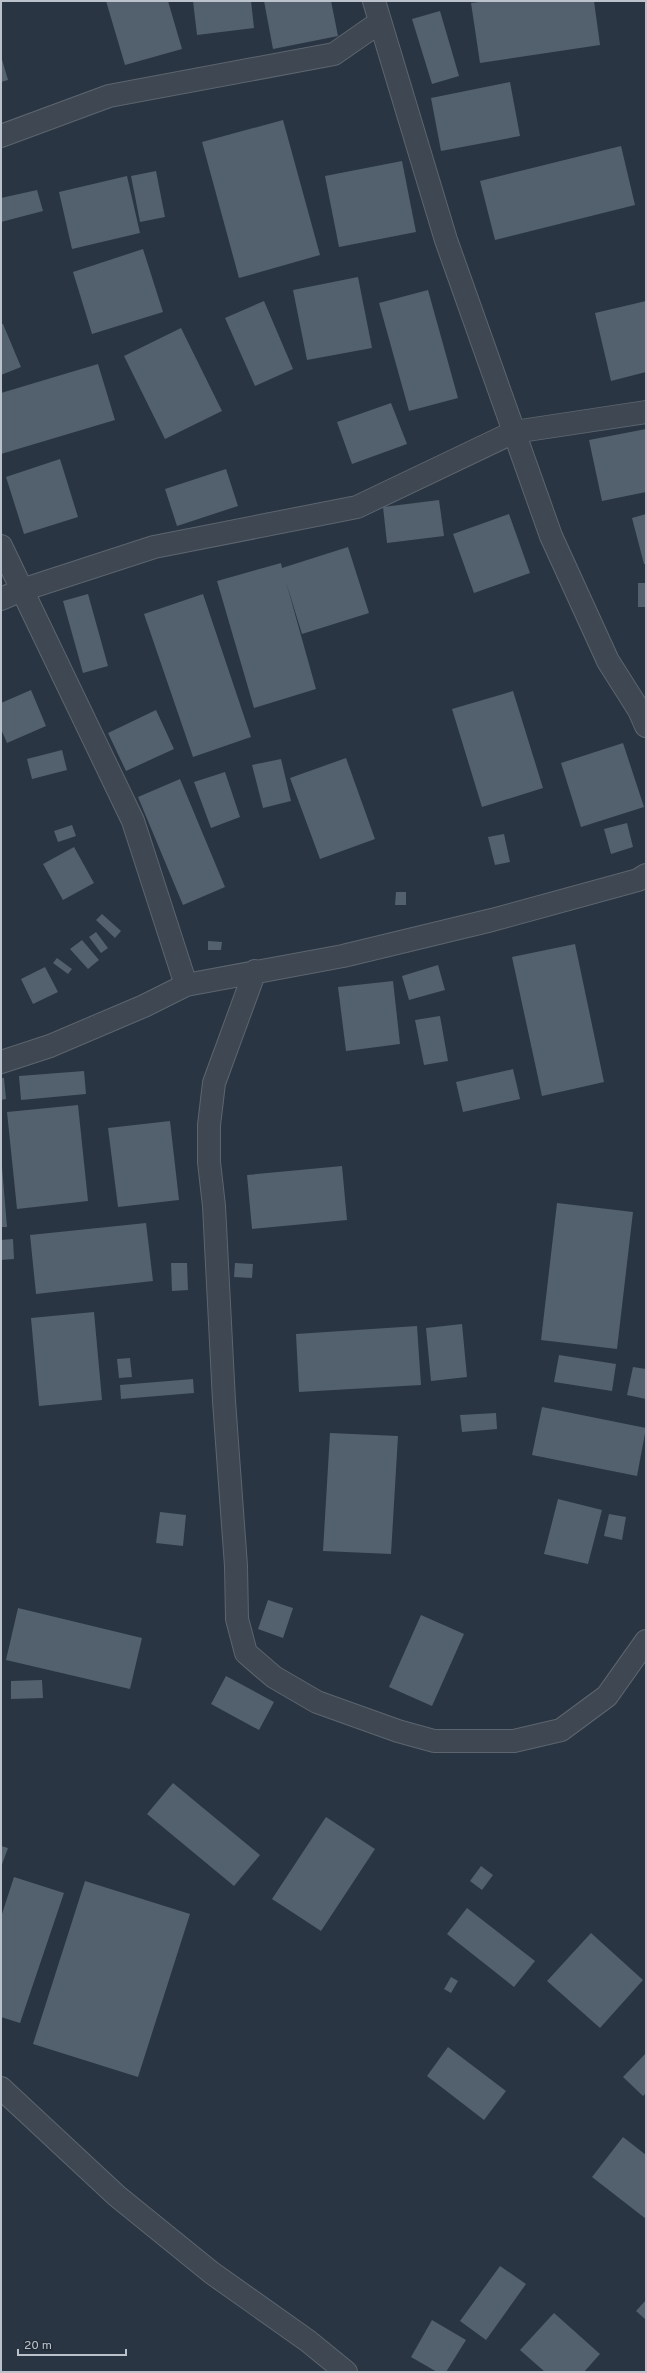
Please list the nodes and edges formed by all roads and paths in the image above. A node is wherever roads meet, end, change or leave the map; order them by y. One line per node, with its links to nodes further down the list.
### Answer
1 (374, 1): 2 (street)
2 (380, 22): 3 (street); 5 (street)
3 (1, 136)
4 (646, 412): 5 (street)
5 (514, 432): 7 (street); 9 (street)
6 (1, 546): 7 (street)
7 (22, 590): 8 (street); 12 (street)
8 (1, 599)
9 (646, 726)
10 (646, 875): 11 (street)
11 (255, 971): 12 (street); 14 (street)
12 (186, 985): 13 (street)
13 (1, 1062)
14 (646, 1641)
15 (1, 2088): 16 (street)
16 (346, 2372)

